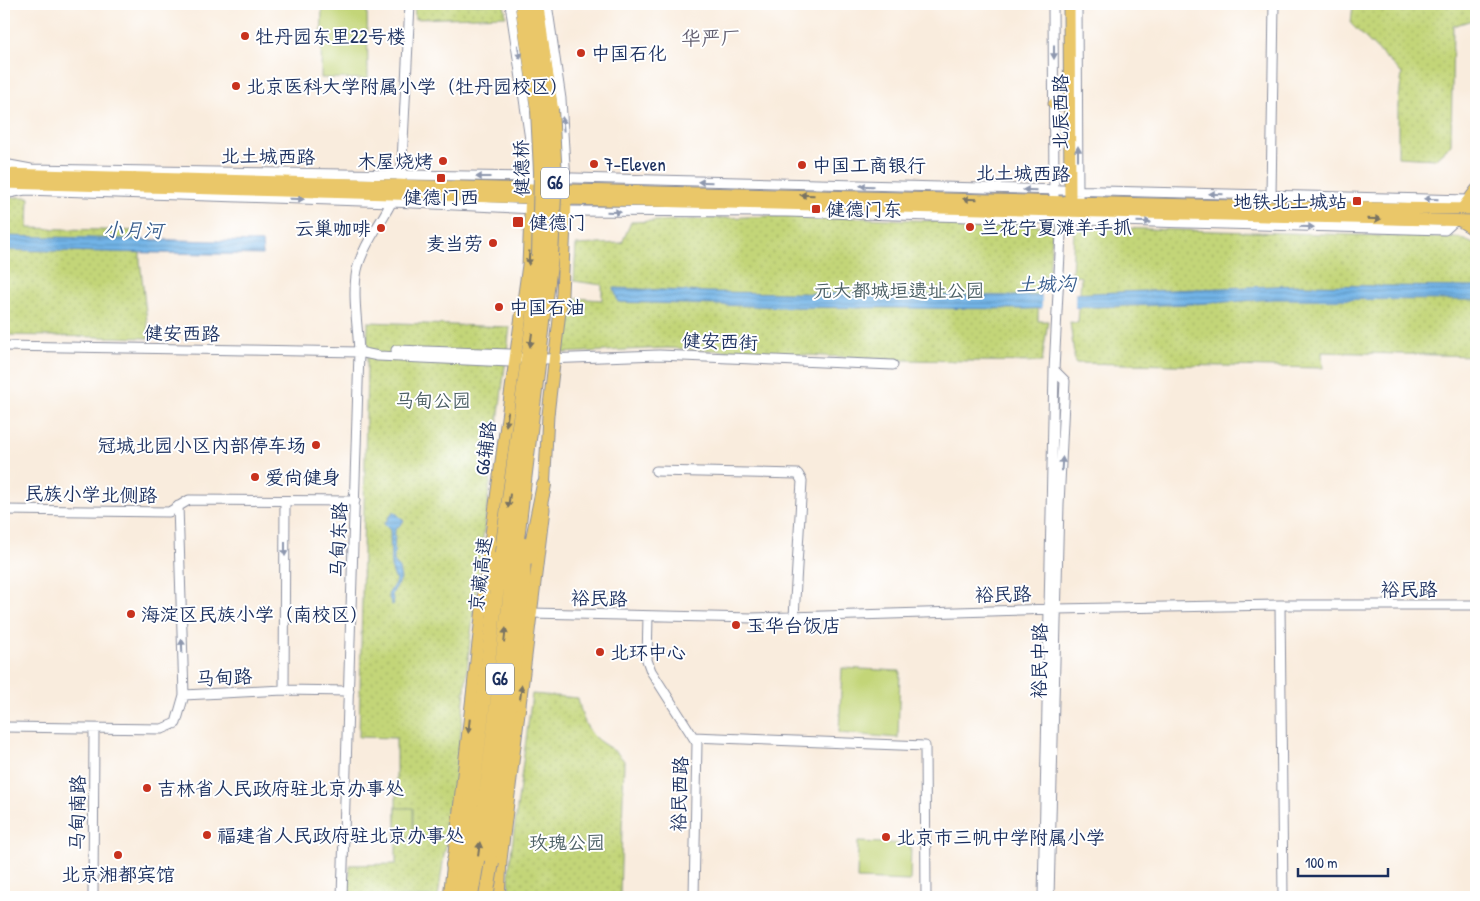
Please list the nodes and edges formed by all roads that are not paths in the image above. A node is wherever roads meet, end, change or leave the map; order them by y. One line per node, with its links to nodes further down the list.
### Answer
1 (410, 4): 19 (street)
2 (510, 4): 14 (street, G6辅路, one-way to 14)
3 (522, 4): 12 (highway, G6)
4 (536, 4): 12 (highway, G6)
5 (547, 4): 13 (street, one-way to 5)
6 (1053, 4): 11 (street, 北辰西路, one-way to 11)
7 (1062, 4): 11 (main road, 北辰西路)
8 (1069, 4): 25 (main road, 北辰西路)
9 (1077, 4): 25 (street, 北辰西路, one-way to 9)
10 (1274, 4): 23 (street)
11 (1058, 104): 25 (main road, 北辰西路)
12 (544, 109): 30 (highway, 健德桥 / G6, bridge)
13 (565, 147): 14 (street); 22 (street)
14 (532, 153): 17 (street, G6辅路)
15 (4, 164): 19 (street, 北土城西路)
16 (4, 174): 19 (main road, 北土城西路)
17 (531, 177): 19 (street, 北土城西路, one-way to 19); 22 (street, 北土城西路); 24 (street, G6辅路)
18 (4, 183): 19 (main road, 北土城西路)
19 (398, 189): 21 (street, 北土城西路, one-way to 19); 24 (main road, 北土城西路); 33 (street, 马甸东路)
20 (1476, 190): 26 (main road)
21 (4, 194)
22 (566, 195): 24 (main road, 北土城西路); 25 (main road, 北土城西路); 25 (street, 北土城西路, one-way to 22); 29 (main road)
23 (1271, 195): 25 (street, 北土城西路, one-way to 25); 26 (street, 北土城西路, one-way to 23)
24 (531, 199): 28 (main road, G6辅路)
25 (1065, 200): 26 (main road, 北土城西路); 26 (main road, 北土城西路, one-way to 26); 31 (street, 北辰西路)
26 (1468, 213): 27 (main road)
27 (1476, 230)
28 (530, 235): 29 (street); 34 (main road, G6辅路, one-way to 34)
29 (565, 236): 35 (main road)
30 (545, 256): 37 (highway, 京藏高速 / G6); 46 (highway, 京藏高速 / G6, one-way to 46)
31 (1060, 281): 49 (street, 裕民中路)
32 (4, 346): 33 (street, 健安西路)
33 (359, 352): 34 (street, 健安西路); 41 (street, 马甸东路)
34 (518, 358): 44 (main road, G6辅路, one-way to 44)
35 (550, 359): 36 (street, 健安西街); 39 (main road)
36 (893, 365)
37 (527, 460): 45 (highway); 66 (highway, 京藏高速 / G6, one-way to 37)
38 (656, 471): 52 (street)
39 (544, 485): 45 (highway); 50 (main road)
40 (285, 501): 41 (street, 民族小学北侧路); 42 (street, 民族小学北侧路); 53 (street, one-way to 53)
41 (355, 501): 54 (street, 马甸东路)
42 (178, 506): 43 (street, 民族小学北侧路); 55 (street, one-way to 42)
43 (4, 510)
44 (488, 556): 46 (highway); 61 (main road, G6辅路, one-way to 61)
45 (523, 583): 60 (highway)
46 (495, 603): 59 (highway, 京藏高速 / G6)
47 (1280, 605): 48 (street, 裕民路); 49 (street, 裕民路); 75 (street)
48 (1476, 606)
49 (1053, 609): 52 (street, 裕民路); 73 (street, 裕民中路); 74 (street, 裕民中路)
50 (531, 613): 51 (street, 裕民路); 60 (main road, one-way to 50)
51 (648, 616): 52 (street, 裕民路); 58 (street, 裕民西路)
52 (794, 617)
53 (284, 690): 54 (street, 马甸路); 55 (street, 马甸路)
54 (349, 692): 63 (street, 马甸东路)
55 (184, 695): 57 (street, 马甸路)
56 (4, 727): 57 (street, 马甸路)
57 (94, 730): 62 (street, 马甸南路)
58 (693, 737): 71 (street, 裕民西路); 72 (street)
59 (472, 799): 61 (highway); 65 (highway, 京藏高速 / G6)
60 (496, 861): 67 (highway); 68 (highway, bridge); 69 (highway, bridge); 70 (main road)
61 (453, 866): 64 (main road, G6辅路)
62 (93, 897)
63 (342, 897)
64 (449, 897)
65 (460, 897)
66 (474, 897)
67 (482, 897)
68 (486, 897)
69 (490, 897)
70 (499, 897)
71 (694, 897)
72 (926, 897)
73 (1043, 897)
74 (1049, 897)
75 (1283, 897)

